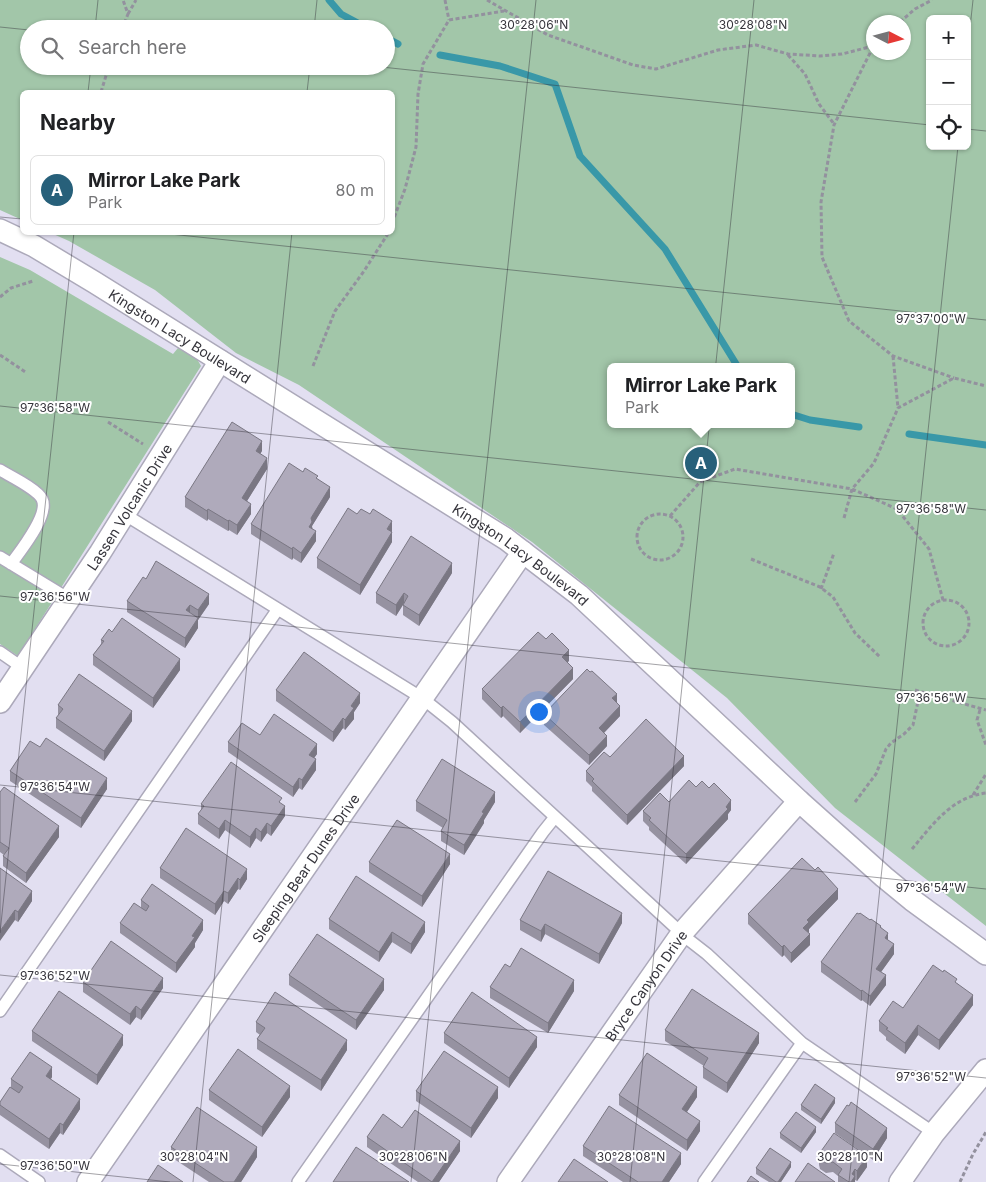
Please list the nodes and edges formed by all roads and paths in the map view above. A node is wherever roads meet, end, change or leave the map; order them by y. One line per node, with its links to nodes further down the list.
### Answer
1 (123, 0): 7 (path)
2 (136, 0): 7 (path)
3 (445, 0): 10 (path)
4 (487, 0): 6 (path)
5 (932, 0): 8 (path)
6 (504, 11): 10 (path); 12 (path)
7 (128, 14): 9 (path)
8 (908, 15)
9 (126, 20)
10 (449, 20): 17 (path)
11 (866, 48): 12 (path)
12 (788, 54): 16 (path)
13 (866, 60): 16 (path)
14 (106, 75): 15 (path)
15 (102, 90)
16 (834, 125): 23 (path)
17 (395, 215)
18 (0, 230): 24 (street, Kingston Lacy Boulevard)
19 (387, 235): 25 (path)
20 (33, 281): 21 (path)
21 (0, 296)
22 (0, 355): 26 (path)
23 (893, 356): 27 (path); 29 (path)
24 (220, 361): 34 (street, Lassen Volcanic Drive); 37 (street, Kingston Lacy Boulevard)
25 (313, 366)
26 (27, 373)
27 (954, 378): 28 (path); 29 (path)
28 (986, 386)
29 (898, 408): 33 (path)
30 (108, 422): 31 (path)
31 (144, 445)
32 (0, 470): 41 (lane)
33 (852, 489): 35 (path); 36 (path); 44 (path)
34 (124, 514): 43 (street, Lassen Volcanic Drive); 45 (lane)
35 (670, 516): 35 (path)
36 (844, 518)
37 (523, 552): 51 (street, Sleeping Bear Dunes Drive); 59 (street, Kingston Lacy Boulevard)
38 (834, 553): 42 (path)
39 (0, 557): 41 (lane)
40 (751, 559): 42 (path)
41 (11, 564): 43 (lane)
42 (821, 589): 47 (path)
43 (69, 599): 48 (street, Lassen Volcanic Drive)
44 (943, 600): 44 (path)
45 (278, 609): 51 (lane); 65 (lane)
46 (0, 652): 48 (lane)
47 (880, 657)
48 (23, 668): 52 (street, Lassen Volcanic Drive)
49 (915, 690): 50 (path)
50 (920, 692): 53 (path); 60 (path)
51 (422, 698): 61 (lane); 72 (street, Sleeping Bear Dunes Drive)
52 (0, 702)
53 (980, 710): 54 (path); 55 (path)
54 (986, 710)
55 (986, 745)
56 (986, 774): 58 (path)
57 (986, 793): 58 (path)
58 (972, 794): 62 (path)
59 (799, 801): 63 (street, Bryce Canyon Drive); 64 (street, Kingston Lacy Boulevard)
60 (855, 802)
61 (555, 817): 63 (lane); 73 (lane)
62 (912, 849)
63 (682, 933): 66 (lane); 74 (street, Bryce Canyon Drive)
64 (986, 954)
65 (0, 1011)
66 (802, 1043): 69 (lane); 75 (lane)
67 (986, 1070): 69 (street)
68 (986, 1132): 77 (path)
69 (934, 1133): 76 (street)
70 (0, 1155): 71 (lane)
71 (39, 1182)
72 (88, 1182)
73 (298, 1182)
74 (508, 1182)
75 (704, 1182)
76 (900, 1182)
77 (960, 1182)

